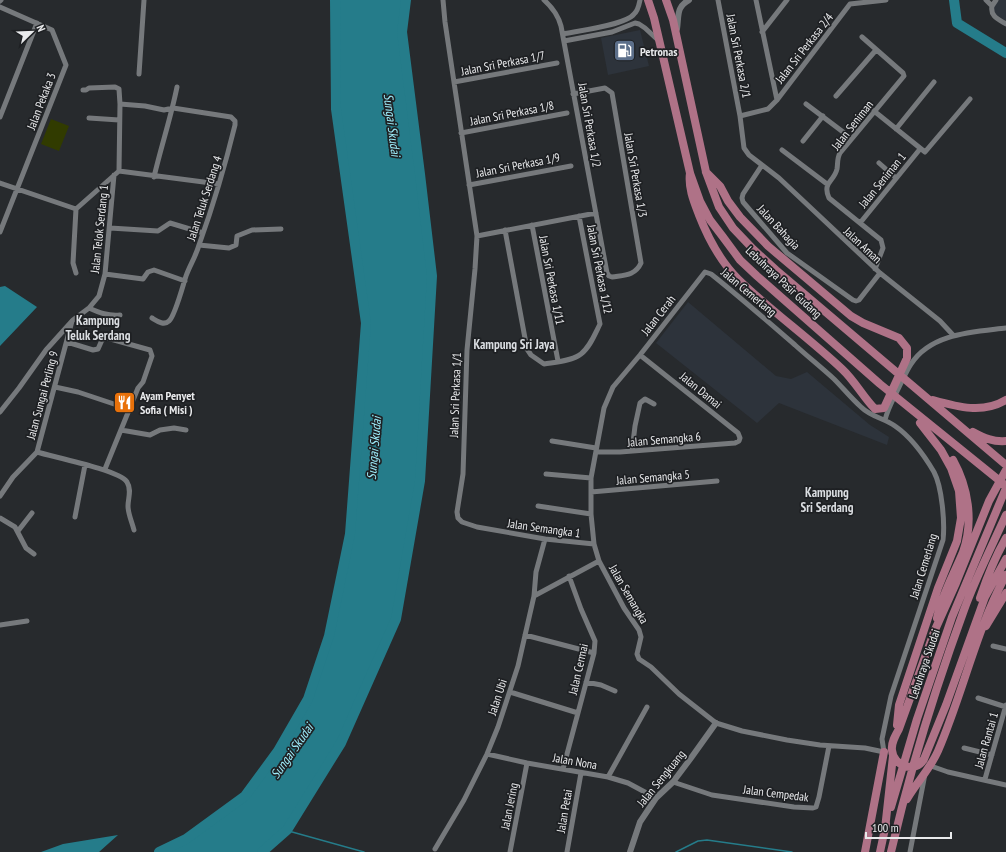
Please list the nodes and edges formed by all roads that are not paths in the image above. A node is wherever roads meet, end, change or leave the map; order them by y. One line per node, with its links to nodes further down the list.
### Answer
1 (144, 0): 27 (street)
2 (443, 0): 28 (street, Jalan Sri Perkasa 1/1)
3 (544, 0): 20 (street, Jalan Sri Perkasa 1/2)
4 (640, 0): 20 (street)
5 (648, 0): 24 (highway, Lebuhraya Pasir Gudang)
6 (666, 0): 21 (highway, Lebuhraya Pasir Gudang)
7 (689, 0): 21 (street)
8 (718, 0): 41 (street, Jalan Sri Perkasa 2/1)
9 (756, 0): 19 (street)
10 (787, 0): 19 (street)
11 (886, 0): 14 (street, Jalan Sri Perkasa 2/4)
12 (986, 0): 15 (street)
13 (996, 0): 15 (street)
14 (850, 2): 35 (street, Jalan Sri Perkasa 2/4)
15 (992, 6): 18 (street)
16 (0, 7): 17 (street, Jalan Pekaka 3)
17 (37, 23): 43 (street); 66 (street, Jalan Pekaka 3)
18 (1006, 24)
19 (762, 32): 35 (street)
20 (563, 34): 23 (street, Jalan Sri Perkasa 1/2)
21 (676, 37): 57 (highway, Lebuhraya Pasir Gudang)
22 (862, 37): 25 (street, Jalan Seniman)
23 (564, 41): 24 (street); 32 (street, Jalan Sri Perkasa 1/2)
24 (660, 42): 58 (highway, Lebuhraya Pasir Gudang)
25 (876, 50): 33 (street); 39 (street, Jalan Seniman)
26 (557, 63): 28 (street, Jalan Sri Perkasa 1/7)
27 (139, 74)
28 (454, 82): 47 (street, Jalan Sri Perkasa 1/1)
29 (934, 82): 46 (street)
30 (177, 87): 38 (street)
31 (83, 90): 36 (street)
32 (574, 94): 68 (street, Jalan Sri Perkasa 1/2); 84 (street, Jalan Sri Perkasa 1/3)
33 (836, 96)
34 (970, 99): 50 (street)
35 (777, 100): 41 (street, Jalan Sri Perkasa 2/4)
36 (120, 104): 38 (street); 45 (street)
37 (806, 104): 42 (street)
38 (173, 108): 60 (street); 63 (street, Jalan Teluk Serdang 4)
39 (874, 112): 46 (street); 48 (street, Jalan Seniman)
40 (567, 113): 47 (street, Jalan Sri Perkasa 1/8)
41 (740, 116): 52 (street, Jalan Sri Perkasa 2/1)
42 (822, 116): 48 (street); 49 (street)
43 (0, 117)
44 (89, 118): 45 (street)
45 (120, 120): 56 (street)
46 (896, 129): 50 (street)
47 (461, 133): 65 (street, Jalan Sri Perkasa 1/1)
48 (851, 138): 64 (street, Jalan Seniman)
49 (803, 141)
50 (920, 149): 61 (street, Jalan Seniman 1)
51 (782, 150): 64 (street)
52 (749, 155): 54 (street, Jalan Aman)
53 (879, 163): 61 (street)
54 (762, 165): 79 (street, Jalan Aman); 83 (street, Jalan Bahagia)
55 (571, 166): 65 (street, Jalan Sri Perkasa 1/9)
56 (119, 171): 59 (street); 60 (street)
57 (706, 172): 58 (highway); 97 (highway, Lebuhraya Pasir Gudang)
58 (690, 174): 100 (highway, Lebuhraya Pasir Gudang)
59 (114, 175): 67 (street); 72 (street, Jalan Telok Serdang 1)
60 (154, 177): 63 (street)
61 (896, 178): 70 (street, Jalan Seniman 1)
62 (0, 182): 66 (street)
63 (219, 184): 76 (street, Jalan Teluk Serdang 4)
64 (827, 184): 70 (street)
65 (469, 185): 77 (street, Jalan Sri Perkasa 1/1)
66 (18, 189): 67 (street); 75 (street, Jalan Pekaka 3)
67 (76, 209): 81 (street)
68 (596, 213): 69 (street); 84 (street, Jalan Sri Perkasa 1/2)
69 (579, 216): 71 (street); 94 (street, Jalan Sri Perkasa 1/12)
70 (860, 223): 79 (street)
71 (532, 225): 74 (street); 94 (street, Jalan Sri Perkasa 1/11)
72 (110, 228): 76 (street); 82 (street, Jalan Telok Serdang 1)
73 (281, 230): 78 (street)
74 (505, 230): 77 (street); 94 (street, Jalan Sri Perkasa 1/12)
75 (0, 232)
76 (203, 233): 78 (street, Jalan Teluk Serdang 4)
77 (477, 236): 131 (street, Jalan Sri Perkasa 1/1)
78 (199, 245): 85 (street, Jalan Teluk Serdang 4)
79 (874, 269): 83 (street, Jalan Aman)
80 (705, 272): 93 (street, Jalan Cerah); 103 (street, Jalan Cemerlang)
81 (76, 273)
82 (105, 274): 85 (street); 86 (street, Jalan Telok Serdang 1)
83 (880, 274): 91 (street, Jalan Aman)
84 (609, 276)
85 (185, 281): 88 (street, Jalan Teluk Serdang 4)
86 (89, 308): 87 (street); 89 (street, Jalan Telok Serdang 1)
87 (120, 315)
88 (152, 318)
89 (73, 320): 92 (street, Jalan Sungai Perling 9); 102 (street, Jalan Telok Serdang 1)
90 (1006, 328): 91 (street)
91 (953, 335): 103 (street)
92 (67, 342): 96 (street, Jalan Sungai Perling 9); 101 (street)
93 (640, 355): 95 (street, Jalan Cerah); 110 (street, Jalan Damai)
94 (558, 361)
95 (627, 371): 111 (street, Jalan Semangka)
96 (54, 387): 101 (street); 113 (street, Jalan Sungai Perling 9)
97 (931, 400): 98 (highway); 104 (highway, Lebuhraya Pasir Gudang)
98 (1006, 400)
99 (654, 404): 112 (street)
100 (906, 406): 105 (highway); 121 (highway, Lebuhraya Pasir Gudang)
101 (129, 408): 106 (street)
102 (0, 412)
103 (885, 420): 161 (street, Jalan Cemerlang)
104 (958, 423): 109 (highway); 115 (highway, Lebuhraya Pasir Gudang)
105 (920, 424): 141 (highway); 165 (highway)
106 (121, 430): 107 (street); 116 (street)
107 (186, 430)
108 (552, 441): 111 (street, Jalan Semangka 6)
109 (1006, 441)
110 (735, 443): 112 (street, Jalan Semangka 6)
111 (596, 450): 112 (street, Jalan Semangka 6); 119 (street, Jalan Semangka)
112 (632, 451)
113 (37, 452): 114 (street); 123 (street)
114 (85, 465): 116 (street); 128 (street)
115 (1006, 465)
116 (105, 470): 130 (street)
117 (1006, 470): 141 (highway)
118 (546, 474): 119 (street)
119 (591, 478): 122 (street, Jalan Semangka)
120 (717, 481): 122 (street, Jalan Semangka 5)
121 (1006, 487): 177 (highway, Lebuhraya Skudai)
122 (591, 492): 126 (street, Jalan Semangka)
123 (0, 496)
124 (538, 506): 126 (street)
125 (32, 513): 132 (street)
126 (591, 514): 135 (street, Jalan Semangka)
127 (1006, 515): 176 (highway, Lebuhraya Skudai)
128 (75, 517)
129 (0, 518): 132 (street)
130 (134, 530)
131 (492, 530): 134 (street, Jalan Semangka 1)
132 (18, 531): 136 (street)
133 (1006, 538): 164 (highway)
134 (545, 539): 135 (street, Jalan Semangka 1); 143 (street, Jalan Ubi)
135 (594, 544): 138 (street, Jalan Semangka)
136 (34, 554)
137 (1006, 559): 164 (highway)
138 (599, 561): 140 (street); 158 (street, Jalan Semangka)
139 (1006, 574): 147 (highway)
140 (569, 576): 143 (street); 150 (street, Jalan Cermai)
141 (953, 581): 164 (highway)
142 (1006, 593): 147 (highway)
143 (534, 596): 146 (street, Jalan Ubi)
144 (27, 621): 145 (street)
145 (0, 625)
146 (525, 635): 150 (street); 153 (street, Jalan Ubi)
147 (980, 637): 167 (highway)
148 (994, 646): 149 (street)
149 (1006, 649)
150 (594, 652): 151 (street, Jalan Cermai)
151 (586, 682): 152 (street); 157 (street, Jalan Cermai)
152 (616, 691)
153 (510, 692): 157 (street); 162 (street, Jalan Ubi)
154 (978, 698): 155 (street)
155 (1006, 706): 163 (street, Jalan Rantai 1)
156 (647, 707): 171 (street)
157 (578, 713): 168 (street, Jalan Cermai)
158 (716, 722): 159 (street, Jalan Semangka); 173 (street, Jalan Sengkuang)
159 (829, 746): 161 (street, Jalan Semangka); 173 (street, Jalan Cempedak)
160 (964, 748): 163 (street)
161 (884, 752): 165 (highway); 182 (highway)
162 (488, 754): 166 (street, Jalan Nona); 178 (street, Jalan Ubi)
163 (992, 755): 172 (street, Jalan Rantai 1)
164 (924, 759)
165 (892, 762): 177 (highway)
166 (527, 763): 168 (street, Jalan Nona); 179 (street, Jalan Jering)
167 (931, 766): 170 (highway); 172 (street)
168 (563, 769): 169 (street, Jalan Nona)
169 (581, 773): 171 (street, Jalan Nona); 180 (street, Jalan Petai)
170 (926, 774): 176 (highway); 185 (street)
171 (608, 777): 175 (street, Jalan Nona)
172 (985, 779): 174 (street)
173 (673, 782): 175 (street, Jalan Sengkuang)
174 (1006, 785)
175 (656, 798): 181 (street, Jalan Sengkuang)
176 (902, 808): 184 (highway, Lebuhraya Skudai)
177 (885, 829): 183 (highway, Lebuhraya Skudai)
178 (435, 850)
179 (510, 852)
180 (567, 852)
181 (630, 852)
182 (865, 852)
183 (880, 852)
184 (891, 852)
185 (910, 852)

